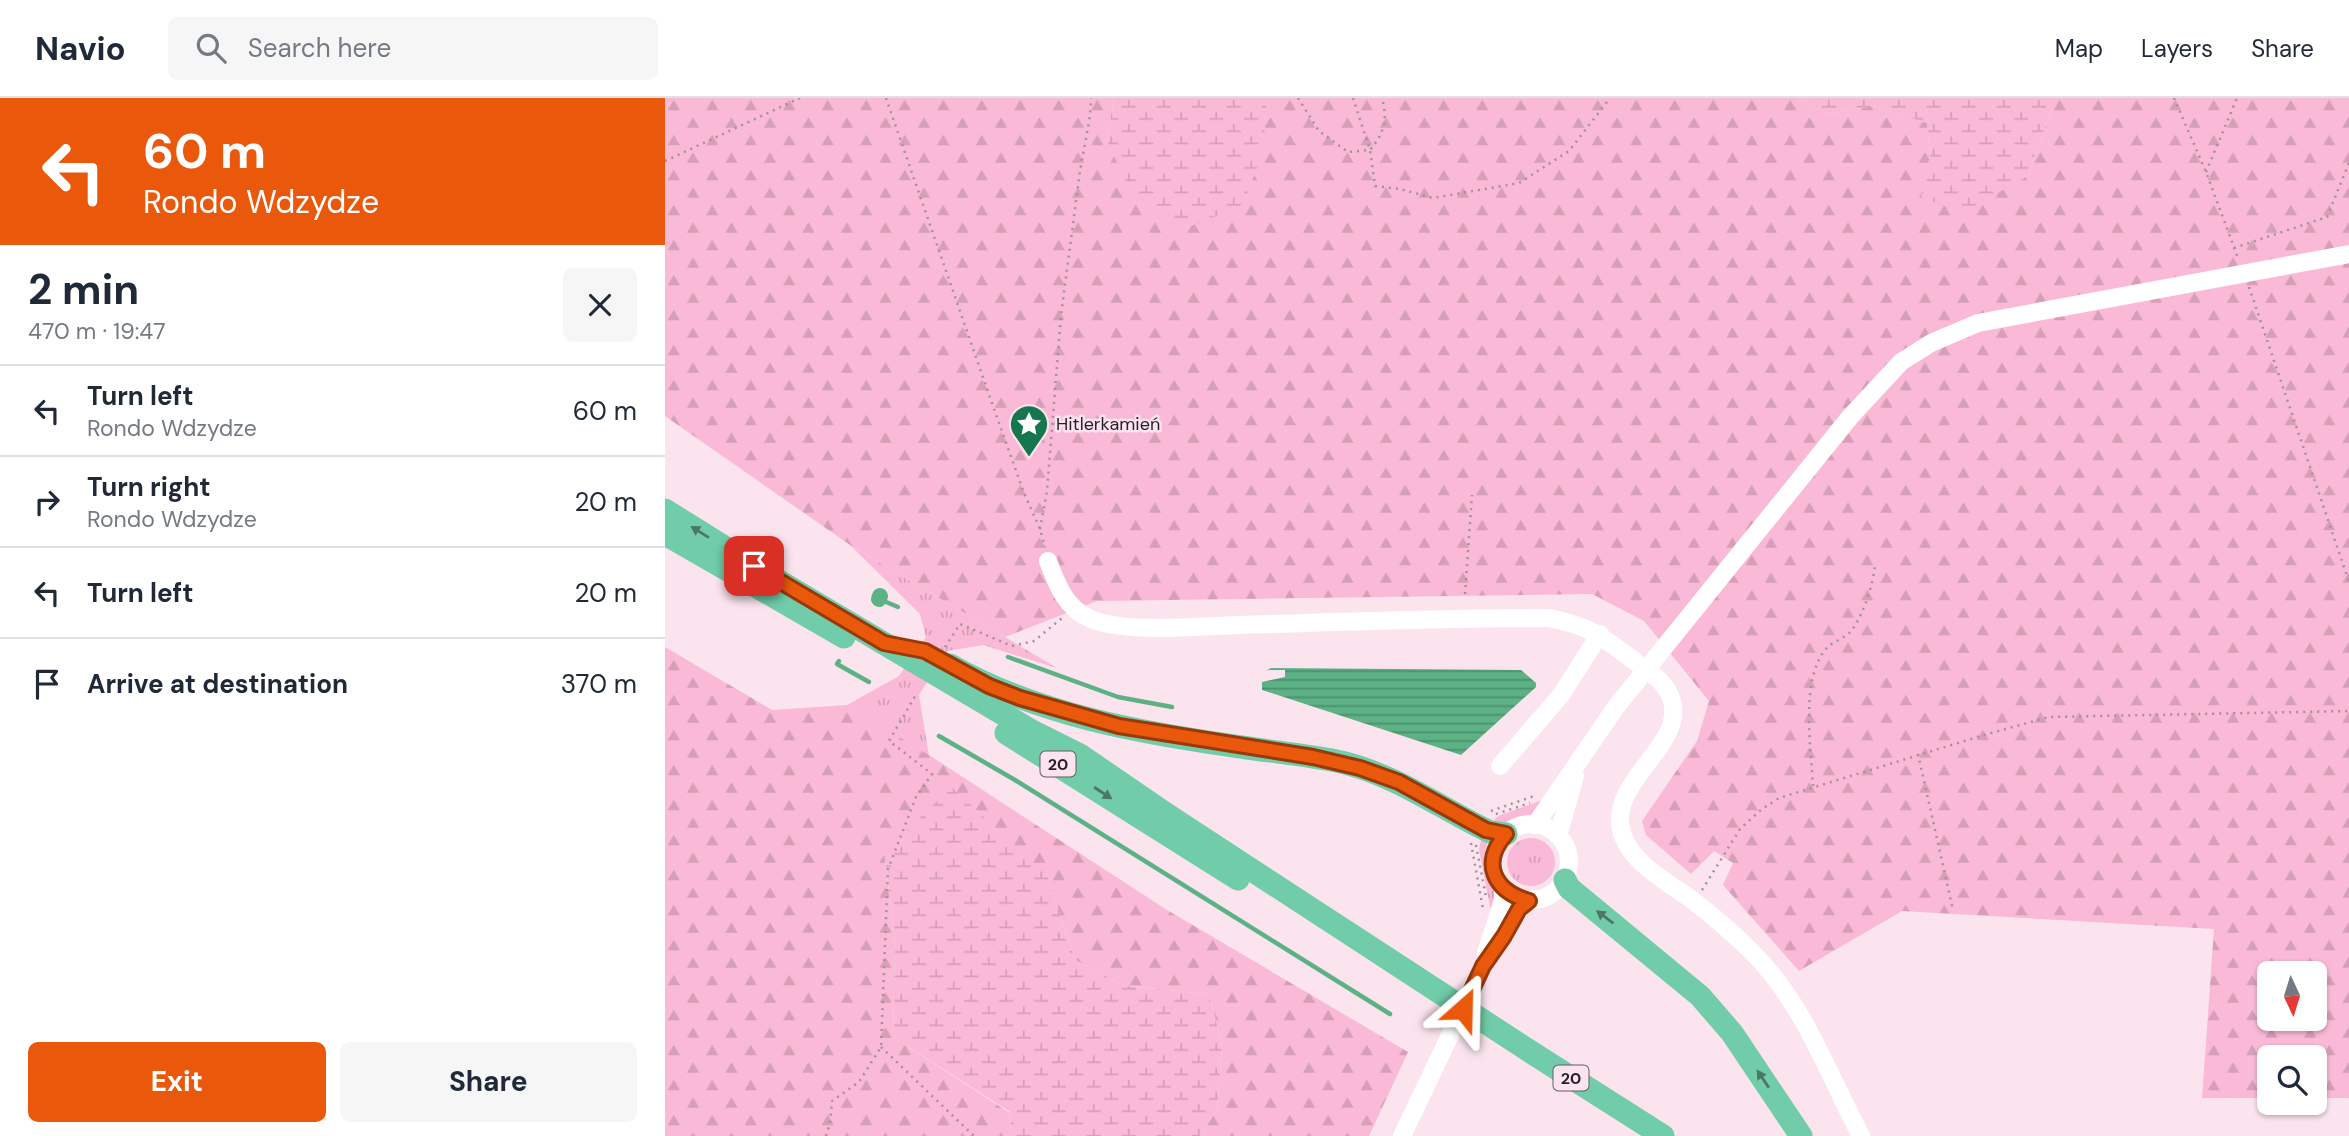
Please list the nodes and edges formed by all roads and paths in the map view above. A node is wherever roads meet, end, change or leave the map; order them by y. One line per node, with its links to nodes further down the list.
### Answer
1 (800, 98): 11 (path)
2 (886, 98): 3 (path)
3 (1091, 98)
4 (1298, 98): 10 (path)
5 (1353, 98): 10 (path)
6 (1383, 98): 10 (path)
7 (1610, 98): 10 (path)
8 (2174, 98): 13 (path)
9 (2237, 98): 13 (path)
10 (1370, 150)
11 (665, 160)
12 (2349, 163): 14 (path)
13 (2206, 172): 14 (path)
14 (2234, 248): 16 (path)
15 (2349, 254): 16 (street)
16 (2244, 274): 22 (path); 28 (street)
17 (1472, 495): 23 (path)
18 (665, 510): 26 (main road, 20, one-way to 18)
19 (665, 534): 46 (main road, 20, one-way to 46)
20 (1048, 561): 24 (street)
21 (1875, 565): 34 (path)
22 (2349, 582)
23 (1465, 594)
24 (1073, 609): 25 (street); 27 (path)
25 (1600, 634): 28 (street); 33 (street)
26 (884, 643): 38 (main road); 46 (main road, 20)
27 (942, 654)
28 (1646, 670): 32 (street); 43 (street)
29 (917, 693): 48 (path)
30 (2349, 711): 31 (path)
31 (1918, 754): 34 (path); 44 (path)
32 (1579, 763): 37 (street); 39 (street)
33 (1500, 766)
34 (1813, 786): 43 (path)
35 (1538, 794): 36 (path)
36 (1485, 814)
37 (1535, 825): 38 (street); 39 (street)
38 (1506, 834): 41 (street)
39 (1558, 836): 40 (street)
40 (1565, 880): 42 (street); 54 (main road, one-way to 40)
41 (1503, 889): 42 (street); 45 (street)
42 (1529, 901): 45 (street)
43 (1694, 902): 55 (street)
44 (1953, 910)
45 (1483, 966): 51 (street)
46 (1445, 1003): 47 (main road, 20)
47 (1476, 1024): 52 (main road, 20); 53 (main road, 20)
48 (881, 1047): 49 (path); 50 (path)
49 (826, 1136)
50 (974, 1136)
51 (1402, 1136)
52 (1638, 1136)
53 (1663, 1136)
54 (1801, 1136)
55 (1861, 1136)

